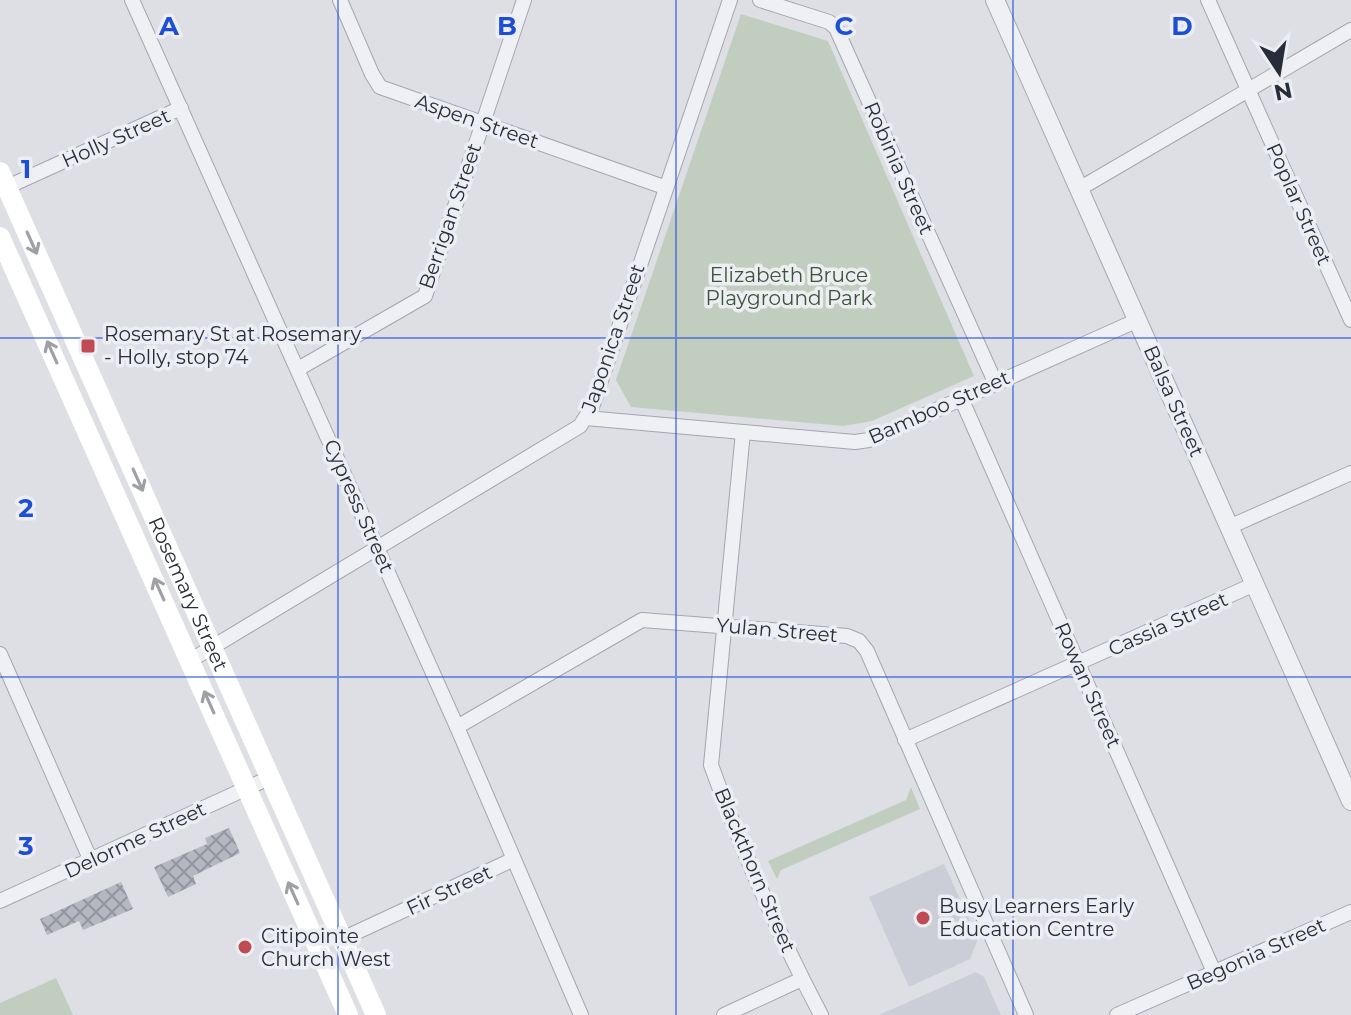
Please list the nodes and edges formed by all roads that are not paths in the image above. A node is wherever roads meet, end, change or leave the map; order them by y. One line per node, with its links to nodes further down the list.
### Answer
1 (132, 0): 10 (street, Cypress Street)
2 (340, 0): 11 (street, Aspen Street)
3 (524, 0): 11 (street, Berrigan Street)
4 (730, 0): 13 (street, Japonica Street)
5 (760, 0): 19 (street, Robinia Street)
6 (995, 0): 14 (street, Balsa Street)
7 (1208, 0): 9 (street, Poplar Street)
8 (1351, 30): 9 (street)
9 (1249, 91): 14 (street); 17 (street, Poplar Street)
10 (181, 108): 12 (street, Holly Street); 18 (street, Cypress Street)
11 (482, 121): 13 (street, Aspen Street); 18 (street, Berrigan Street)
12 (4, 179): 28 (main road, Rosemary Street, one-way to 28)
13 (664, 187): 21 (street, Japonica Street)
14 (1079, 189): 16 (street, Balsa Street)
15 (0, 237): 30 (main road, Rosemary Street, one-way to 15)
16 (1138, 320): 19 (street, Bamboo Street); 24 (street, Balsa Street)
17 (1351, 320)
18 (298, 369): 25 (street, Cypress Street)
19 (995, 382): 20 (street, Bamboo Street)
20 (961, 398): 22 (street, Bamboo Street); 31 (street, Rowan Street)
21 (586, 418): 22 (street, Bamboo Street); 25 (street, Japonica Street)
22 (743, 432): 27 (street, Blackthorn Street)
23 (1351, 473): 24 (street)
24 (1229, 527): 26 (street, Balsa Street)
25 (377, 548): 28 (street, Japonica Street); 32 (street, Cypress Street)
26 (1255, 584): 31 (street, Cassia Street); 36 (street, Balsa Street)
27 (726, 625): 32 (street, Yulan Street); 33 (street, Yulan Street); 43 (street, Blackthorn Street)
28 (212, 647): 30 (street, Japonica Street); 34 (main road, Rosemary Street)
29 (0, 654): 38 (street)
30 (191, 660): 35 (main road, Rosemary Street, one-way to 30)
31 (1078, 664): 33 (street, Cassia Street); 42 (street, Rowan Street)
32 (457, 727): 37 (street, Cypress Street)
33 (905, 740): 49 (street, Yulan Street)
34 (269, 778): 35 (street, Delorme Street); 41 (main road, Rosemary Street)
35 (247, 788): 38 (street, Delorme Street); 44 (main road, Rosemary Street, one-way to 35)
36 (1351, 801)
37 (512, 860): 41 (street, Fir Street); 46 (street, Cypress Street)
38 (91, 861): 39 (street, Delorme Street)
39 (0, 901)
40 (1351, 912): 42 (street, Begonia Street)
41 (342, 939): 45 (main road, Rosemary Street)
42 (1214, 972): 50 (street, Begonia Street)
43 (802, 979): 47 (street); 48 (street, Blackthorn Street)
44 (348, 1015)
45 (376, 1015)
46 (581, 1015)
47 (724, 1015)
48 (821, 1015)
49 (1026, 1015)
50 (1117, 1015)

